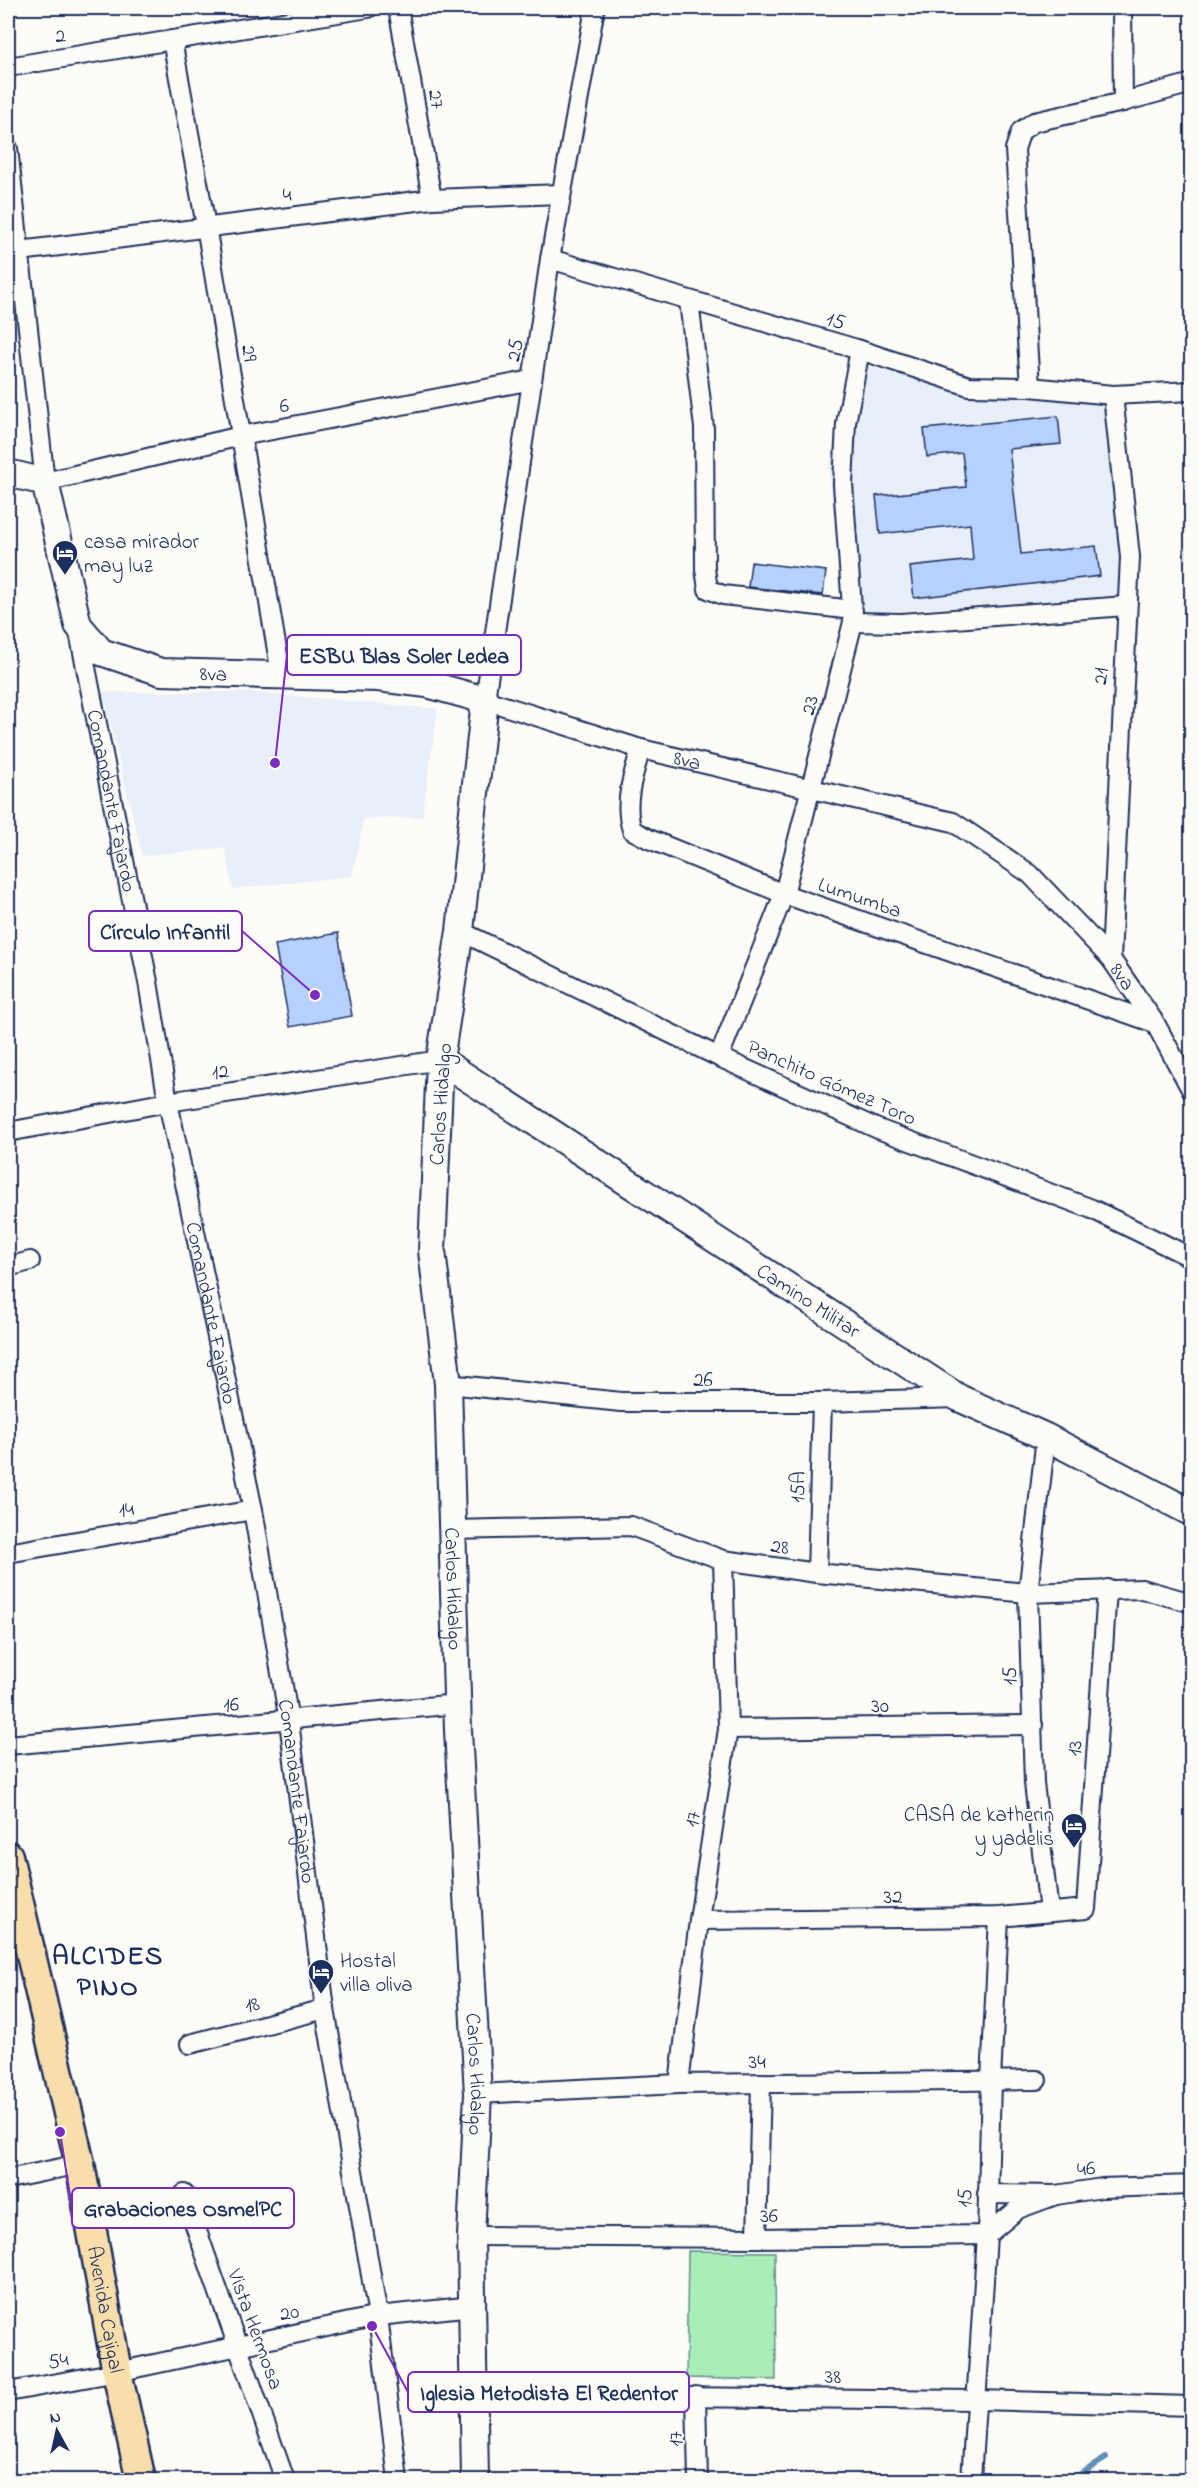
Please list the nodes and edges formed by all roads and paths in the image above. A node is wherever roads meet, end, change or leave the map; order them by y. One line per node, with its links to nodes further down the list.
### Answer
1 (368, 8): 5 (street, 2)
2 (398, 8): 11 (street, 27)
3 (595, 8): 10 (street, 25)
4 (1122, 8): 8 (street)
5 (172, 40): 6 (street, 2); 12 (street, 29)
6 (8, 67)
7 (1191, 83): 8 (street)
8 (1123, 102): 18 (street)
9 (8, 148): 13 (street, Comandante Fajardo)
10 (561, 194): 11 (street, 4); 14 (street, 25)
11 (432, 199): 12 (street, 4)
12 (206, 226): 13 (street, 4); 21 (street, 29)
13 (20, 251): 23 (street, Comandante Fajardo)
14 (550, 259): 15 (street, 15); 17 (street, 25)
15 (689, 301): 16 (street, 15); 25 (street)
16 (860, 350): 18 (street, 15); 25 (street, 23)
17 (532, 380): 21 (street, 6); 28 (street, 25)
18 (1030, 387): 20 (street, 15)
19 (1191, 391): 20 (street, 15)
20 (1113, 395): 24 (street, 21)
21 (241, 436): 23 (street, 6); 27 (street, 29)
22 (8, 473): 23 (main road)
23 (45, 482): 26 (main road, Comandante Fajardo)
24 (1126, 606): 25 (street); 33 (street, 21)
25 (853, 616): 30 (street, 23)
26 (78, 625): 27 (main road, 8va); 38 (street, Comandante Fajardo)
27 (281, 674): 28 (main road, 8va)
28 (485, 700): 29 (street, 8va); 32 (main road, Carlos Hidalgo)
29 (641, 749): 30 (street, 8va); 31 (street, Lumumba)
30 (812, 788): 31 (street, 23); 33 (street, 8va)
31 (784, 894): 34 (street, Lumumba); 35 (street, 23)
32 (460, 931): 35 (street, Panchito Gómez Toro); 36 (main road, Carlos Hidalgo)
33 (1111, 959): 34 (street, 8va)
34 (1155, 1023): 37 (street, 8va)
35 (719, 1057): 40 (street, Panchito Gómez Toro)
36 (440, 1060): 38 (street, 12); 43 (main road, Carlos Hidalgo); 44 (main road, Camino Militar)
37 (1191, 1091)
38 (168, 1102): 39 (street, 12); 47 (street, Comandante Fajardo)
39 (8, 1132)
40 (1191, 1258)
41 (30, 1261): 42 (street)
42 (8, 1267)
43 (448, 1384): 45 (street, 26); 49 (main road, Carlos Hidalgo)
44 (959, 1398): 45 (street, 26); 46 (main road, Camino Militar)
45 (822, 1402): 52 (street, 15A)
46 (1046, 1437): 48 (main road, Camino Militar); 54 (street, 15)
47 (253, 1510): 50 (street, 14); 57 (street, Comandante Fajardo)
48 (1191, 1513)
49 (452, 1530): 51 (street, 28); 56 (main road, Carlos Hidalgo)
50 (8, 1553)
51 (723, 1560): 52 (street, 28); 59 (street, 17)
52 (817, 1574): 54 (street, 28)
53 (1107, 1589): 54 (street, 28); 55 (street, 28); 62 (street, 13)
54 (1028, 1593): 58 (street, 15)
55 (1191, 1603)
56 (458, 1704): 57 (street, 16); 73 (main road, Carlos Hidalgo)
57 (289, 1721): 60 (street, 16); 67 (street, Comandante Fajardo)
58 (1033, 1725): 59 (street, 30); 63 (street, 15)
59 (728, 1730): 65 (street, 17)
60 (8, 1745)
61 (8, 1856): 66 (main road, Avenida Cajigal)
62 (1086, 1910): 63 (street, 32)
63 (1049, 1912): 64 (street, 32)
64 (999, 1917): 65 (street, 32); 70 (street, 15)
65 (699, 1920): 72 (street, 17)
66 (16, 1934): 74 (main road, Avenida Cajigal)
67 (325, 2009): 68 (street, 18); 84 (street, Comandante Fajardo)
68 (190, 2044)
69 (1037, 2080): 70 (street, 34)
70 (991, 2081): 71 (street, 34); 78 (street, 15)
71 (761, 2083): 72 (street, 34); 82 (street)
72 (679, 2084): 73 (street, 34)
73 (478, 2094): 81 (main road, Carlos Hidalgo)
74 (80, 2164): 75 (street); 86 (main road, Avenida Cajigal)
75 (8, 2179)
76 (1191, 2185): 79 (street, 46)
77 (184, 2194): 85 (street, Vista Hermosa)
78 (987, 2194): 79 (street, 46); 80 (street, 15)
79 (1056, 2195): 80 (street)
80 (987, 2235): 82 (street, 36); 90 (street, 15)
81 (471, 2236): 82 (street, 36); 83 (main road, Carlos Hidalgo)
82 (757, 2238)
83 (473, 2306): 84 (street, 20); 88 (main road, Carlos Hidalgo)
84 (378, 2316): 85 (street, 20); 94 (street, Comandante Fajardo)
85 (239, 2346): 86 (street, 20); 93 (street, Vista Hermosa)
86 (117, 2372): 87 (street, 54); 92 (main road, Avenida Cajigal)
87 (8, 2392)
88 (475, 2395): 89 (street, 38); 95 (main road, Carlos Hidalgo)
89 (696, 2396): 90 (street, 38); 96 (street, 17)
90 (976, 2400): 91 (street, 38); 97 (street, 15)
91 (1191, 2406)
92 (141, 2481)
93 (285, 2481)
94 (398, 2481)
95 (475, 2481)
96 (698, 2481)
97 (971, 2481)

